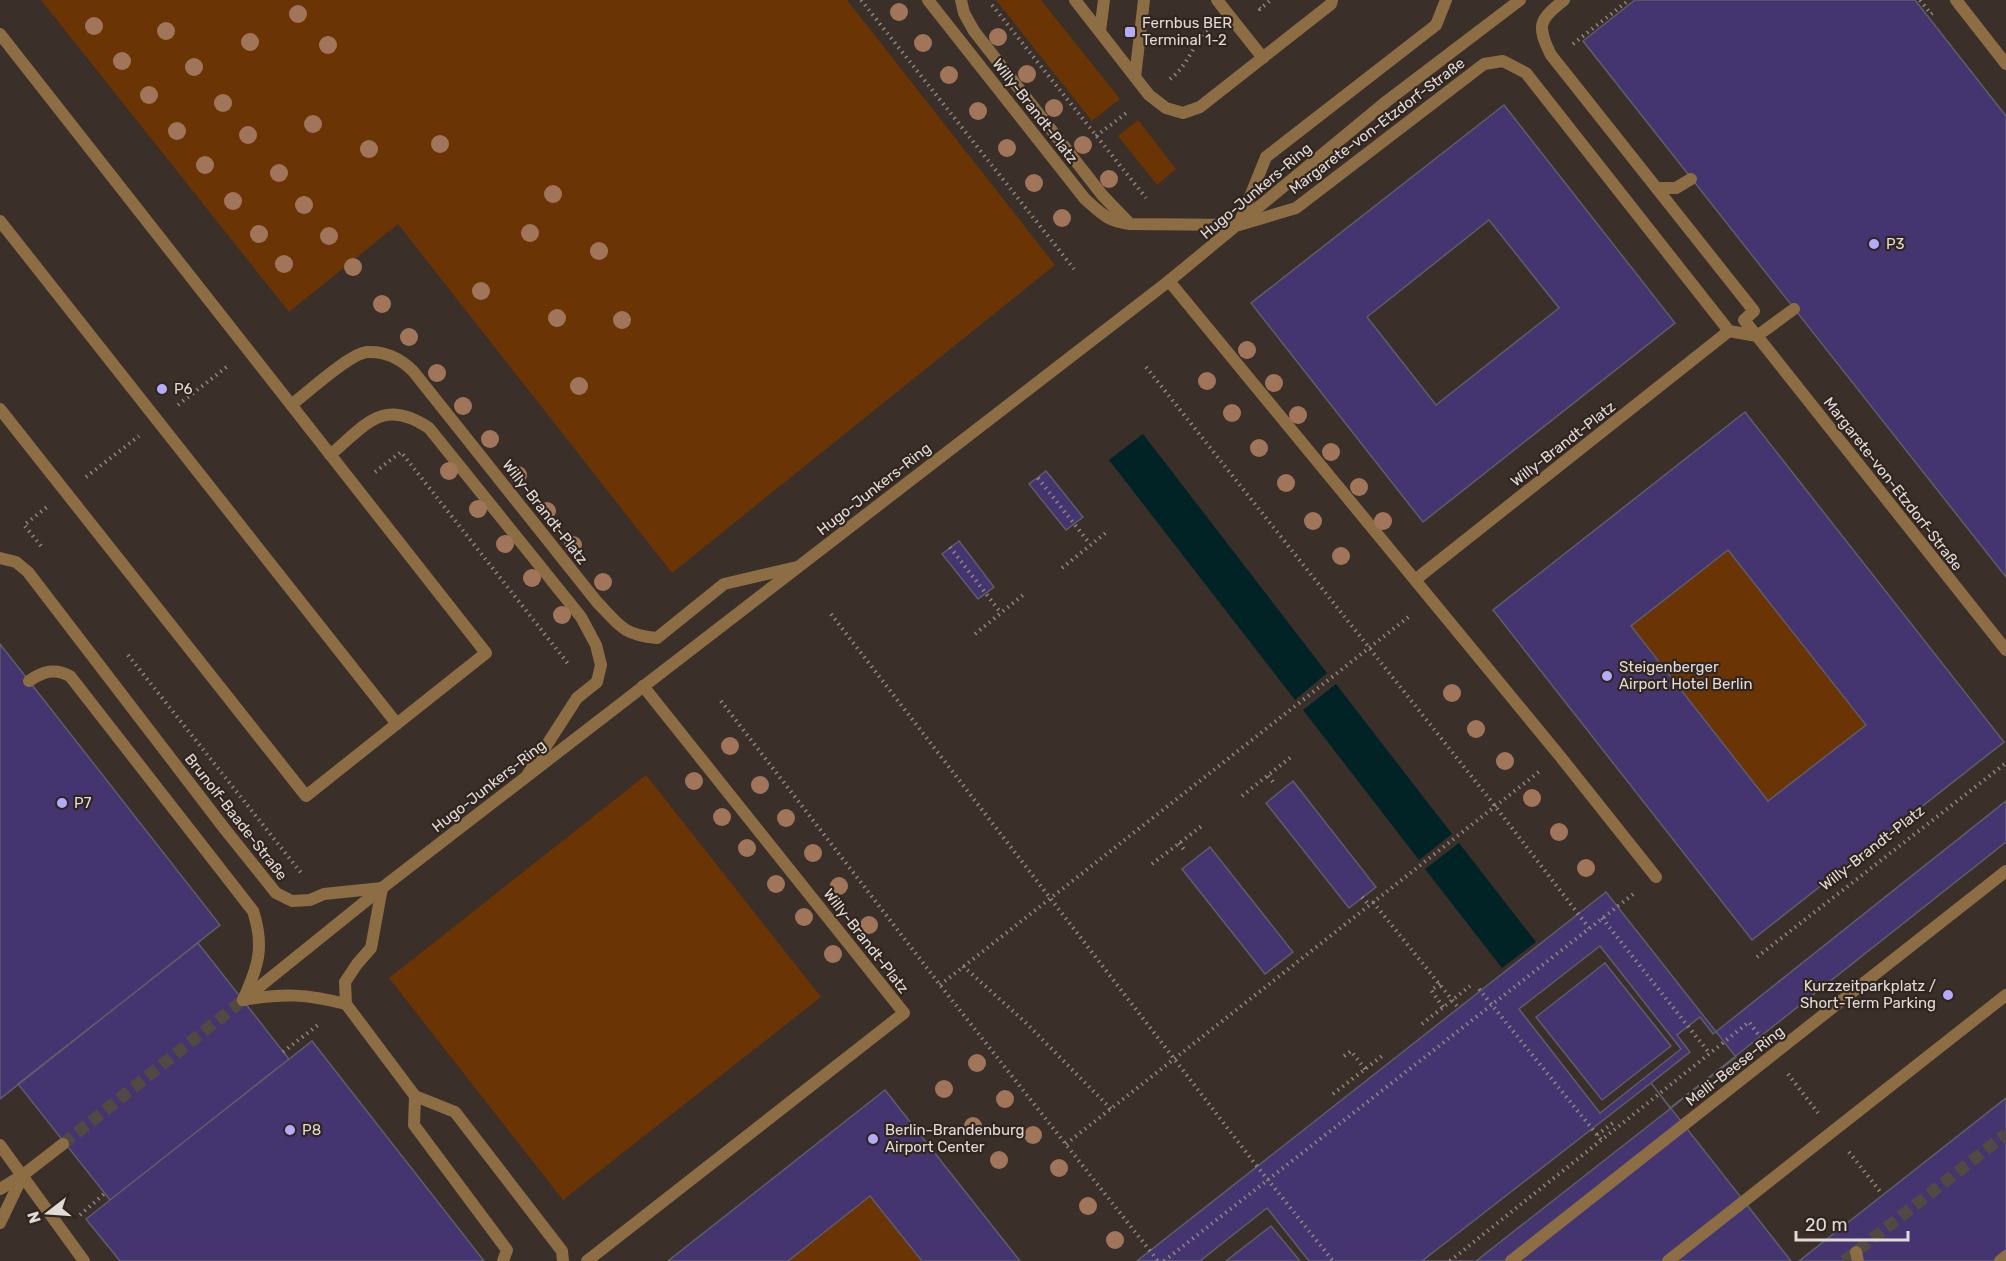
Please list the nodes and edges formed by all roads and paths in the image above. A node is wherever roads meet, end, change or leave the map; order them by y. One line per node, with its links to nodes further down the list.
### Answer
1 (861, 0): 33 (path)
2 (928, 0): 31 (street, Willy-Brandt-Platz)
3 (961, 0): 31 (street, Willy-Brandt-Platz)
4 (1075, 0): 18 (street)
5 (1104, 0): 18 (street)
6 (1144, 0): 23 (street)
7 (1217, 0): 20 (street)
8 (1252, 0): 9 (path)
9 (1271, 0)
10 (1332, 0): 20 (street)
11 (1446, 0): 32 (street)
12 (1520, 0): 32 (street, Hugo-Junkers-Ring)
13 (1564, 0): 21 (street)
14 (1629, 0): 21 (path)
15 (1956, 0): 22 (street)
16 (990, 2): 26 (path)
17 (1213, 26): 24 (path)
18 (1100, 31): 23 (street)
19 (0, 34): 40 (street)
20 (1263, 58): 23 (street)
21 (1554, 59): 28 (street)
22 (2006, 64)
23 (1134, 76)
24 (1162, 84)
25 (1130, 110): 26 (path)
26 (1096, 136): 29 (path)
27 (1691, 179): 28 (street)
28 (1657, 188): 36 (street)
29 (1152, 206)
30 (0, 221): 66 (street)
31 (1130, 224): 32 (street, Willy-Brandt-Platz)
32 (1239, 225): 34 (street, Hugo-Junkers-Ring); 37 (street, Margarete-von-Etzdorf-Straße)
33 (1074, 269)
34 (1169, 281): 51 (street, Hugo-Junkers-Ring); 53 (street)
35 (1794, 309): 38 (street)
36 (1744, 320): 37 (street, Willy-Brandt-Platz); 38 (street, Margarete-von-Etzdorf-Straße)
37 (1730, 331): 38 (street); 53 (street, Willy-Brandt-Platz)
38 (1757, 336): 60 (street, Margarete-von-Etzdorf-Straße)
39 (1146, 367): 59 (path)
40 (291, 405): 42 (street); 51 (street, Willy-Brandt-Platz)
41 (0, 409): 66 (street)
42 (330, 455): 44 (street); 71 (street)
43 (1038, 478): 47 (path)
44 (356, 487): 62 (path); 66 (street)
45 (24, 525): 49 (path)
46 (1108, 531): 47 (path)
47 (1090, 544): 52 (path)
48 (950, 548): 56 (path)
49 (46, 553)
50 (0, 558): 82 (street, Brunolf-Baade-Straße)
51 (797, 567): 64 (street, Hugo-Junkers-Ring)
52 (1062, 568)
53 (1415, 580): 55 (street)
54 (1023, 595): 56 (path)
55 (1431, 599): 59 (path); 67 (street)
56 (1001, 613): 58 (path)
57 (831, 614): 83 (path)
58 (975, 634)
59 (1370, 648): 74 (path); 83 (path)
60 (2006, 650)
61 (126, 654): 80 (path)
62 (569, 665)
63 (29, 681): 95 (street)
64 (644, 686): 71 (street, Hugo-Junkers-Ring); 128 (street, Willy-Brandt-Platz)
65 (721, 701): 91 (path)
66 (397, 724)
67 (1559, 755): 74 (path); 81 (street)
68 (1292, 757): 70 (path)
69 (2006, 763): 88 (path, Willy-Brandt-Platz)
70 (1268, 776): 72 (path); 73 (path)
71 (526, 777): 82 (street, Hugo-Junkers-Ring)
72 (1273, 782)
73 (1242, 796)
74 (1495, 806): 85 (path); 87 (path)
75 (1203, 825): 76 (path)
76 (1179, 843): 77 (path); 78 (path)
77 (1185, 851)
78 (1152, 864)
79 (2006, 871): 104 (street, Melli-Beese-Ring)
80 (302, 873)
81 (1656, 877): 86 (path)
82 (382, 888): 95 (street, Hugo-Junkers-Ring); 96 (street)
83 (1051, 897): 89 (path); 107 (path)
84 (1362, 897): 85 (path)
85 (1371, 904): 90 (path); 107 (path)
86 (1602, 918): 87 (path); 103 (path)
87 (1589, 928): 97 (path)
88 (1757, 957)
89 (964, 966): 91 (path); 111 (path)
90 (1440, 984): 98 (path); 99 (path)
91 (940, 985): 118 (path)
92 (1470, 986): 99 (path)
93 (1479, 989): 97 (path)
94 (2006, 995): 113 (street)
95 (243, 999): 96 (street)
96 (346, 1004): 110 (street)
97 (1492, 1004): 114 (path); 120 (path)
98 (1457, 1006)
99 (1443, 1007): 101 (path)
100 (321, 1022): 102 (path)
101 (1422, 1024)
102 (283, 1052)
103 (1710, 1054): 104 (path); 115 (path)
104 (1773, 1055): 113 (path); 133 (street, Melli-Beese-Ring)
105 (1344, 1056): 108 (path)
106 (1382, 1056): 108 (path)
107 (1175, 1058): 111 (path); 120 (path)
108 (1365, 1069): 109 (path)
109 (1333, 1094)
110 (415, 1096): 126 (street); 127 (street)
111 (1111, 1109): 118 (path)
112 (1614, 1122): 114 (path)
113 (1832, 1131): 122 (path); 134 (street)
114 (1597, 1135): 115 (path)
115 (1602, 1141): 132 (path)
116 (0, 1144): 119 (street)
117 (63, 1144): 119 (street)
118 (1066, 1144): 129 (path)
119 (23, 1175): 121 (street); 123 (street); 125 (street)
120 (1269, 1179): 130 (path); 131 (path)
121 (0, 1189)
122 (1882, 1194)
123 (0, 1223)
124 (2006, 1257): 135 (street)
125 (84, 1261)
126 (503, 1261)
127 (563, 1261)
128 (587, 1261)
129 (1158, 1261)
130 (1164, 1261)
131 (1333, 1261)
132 (1450, 1261)
133 (1511, 1261)
134 (1668, 1261)
135 (2000, 1261)

